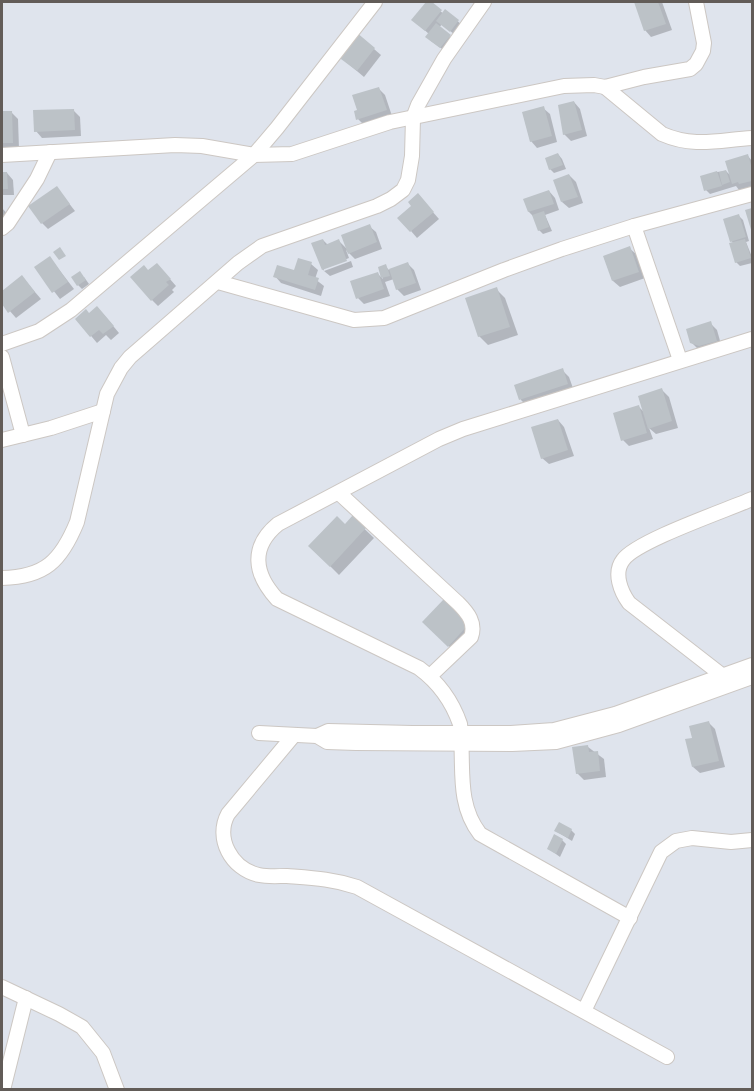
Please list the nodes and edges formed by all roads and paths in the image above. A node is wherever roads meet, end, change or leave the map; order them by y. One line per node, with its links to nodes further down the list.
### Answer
1 (375, 2): 9 (street)
2 (484, 2): 5 (street)
3 (696, 2): 4 (street)
4 (604, 87): 5 (street); 6 (street)
5 (413, 118): 9 (street); 13 (street)
6 (753, 138)
7 (50, 152): 8 (street); 9 (street); 12 (street)
8 (2, 154)
9 (254, 155): 15 (street)
10 (753, 194): 11 (street)
11 (634, 226): 13 (street); 17 (street)
12 (2, 228)
13 (218, 282): 18 (street)
14 (753, 339): 17 (street)
15 (2, 344)
16 (2, 357): 19 (street)
17 (680, 360): 21 (street)
18 (103, 411): 19 (street); 23 (street)
19 (23, 435): 20 (street)
20 (2, 440)
21 (339, 493): 25 (street); 25 (street)
22 (753, 499): 27 (street)
23 (2, 578)
24 (753, 665): 27 (street)
25 (430, 676): 30 (street)
26 (753, 677): 27 (street)
27 (725, 681): 30 (street)
28 (259, 733): 29 (street)
29 (294, 735): 30 (street); 35 (street)
30 (462, 739): 32 (street)
31 (753, 840): 32 (street)
32 (630, 918): 35 (street)
33 (2, 987): 34 (street)
34 (26, 998): 37 (street); 38 (street)
35 (584, 1011): 36 (street)
36 (667, 1058)
37 (3, 1089)
38 (117, 1089)

